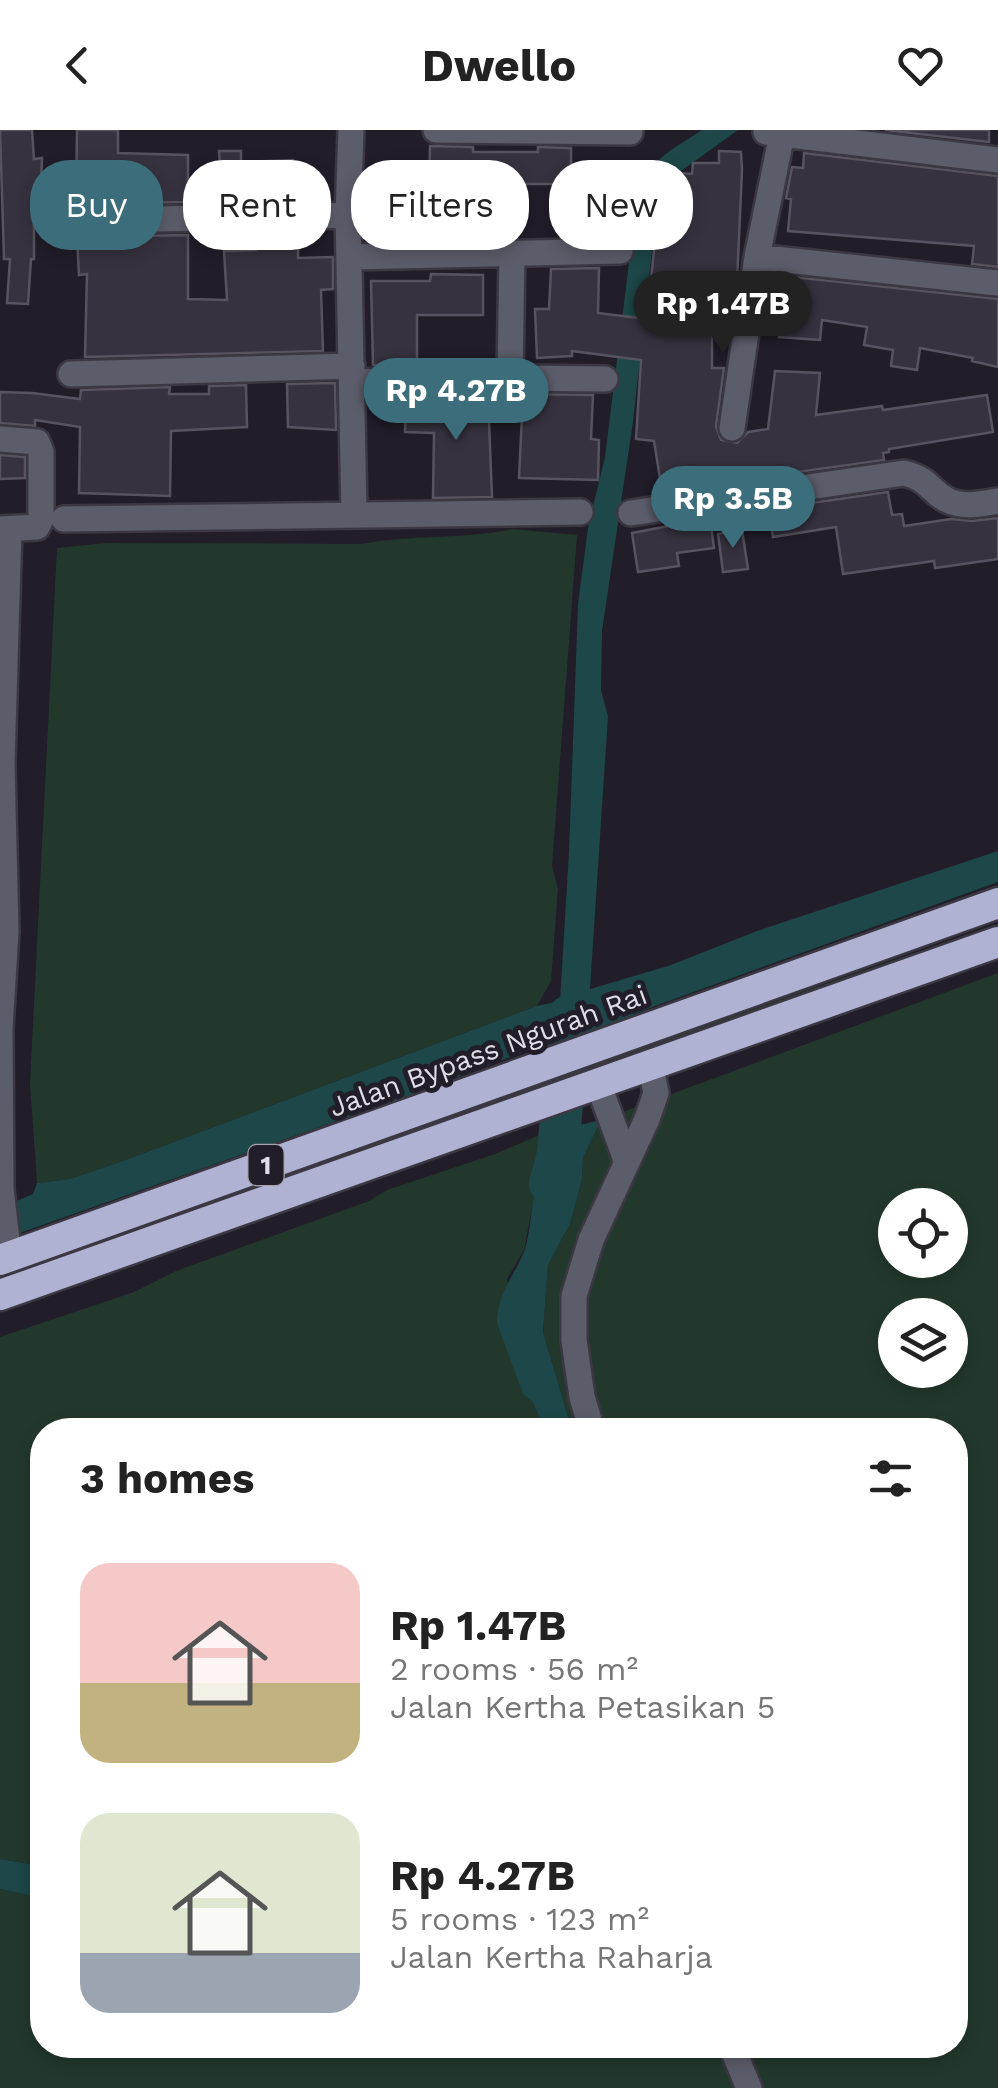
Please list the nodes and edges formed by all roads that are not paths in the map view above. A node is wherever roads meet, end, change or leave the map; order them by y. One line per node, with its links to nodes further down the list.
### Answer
1 (350, 130): 7 (street)
2 (436, 130): 3 (street)
3 (630, 132)
4 (771, 133): 5 (street); 12 (street)
5 (847, 135): 6 (street)
6 (998, 160)
7 (348, 215): 8 (street); 11 (street)
8 (163, 219)
9 (620, 251): 10 (street)
10 (512, 254): 11 (street); 16 (street)
11 (349, 257): 15 (street)
12 (758, 257): 13 (street); 18 (street)
13 (998, 283)
14 (71, 374): 15 (street)
15 (352, 374): 16 (street); 23 (street)
16 (510, 378): 17 (street)
17 (605, 379)
18 (732, 428)
19 (0, 439): 25 (street)
20 (998, 501): 22 (street)
21 (580, 512): 23 (street)
22 (631, 513)
23 (354, 514): 24 (street)
24 (64, 518)
25 (5, 529): 26 (street)
26 (1, 764): 27 (street)
27 (1, 811): 29 (street)
28 (998, 903): 35 (highway, Jalan Bypass Ngurah Rai / 1)
29 (3, 932): 34 (street)
30 (998, 942): 31 (highway, 1)
31 (650, 1064): 32 (highway, 1); 33 (street)
32 (593, 1085): 33 (street); 36 (highway, 1)
33 (626, 1160): 37 (street)
34 (1, 1189): 35 (street)
35 (5, 1252)
36 (0, 1294)
37 (588, 1418)
38 (736, 2058): 39 (street)
39 (749, 2088)

